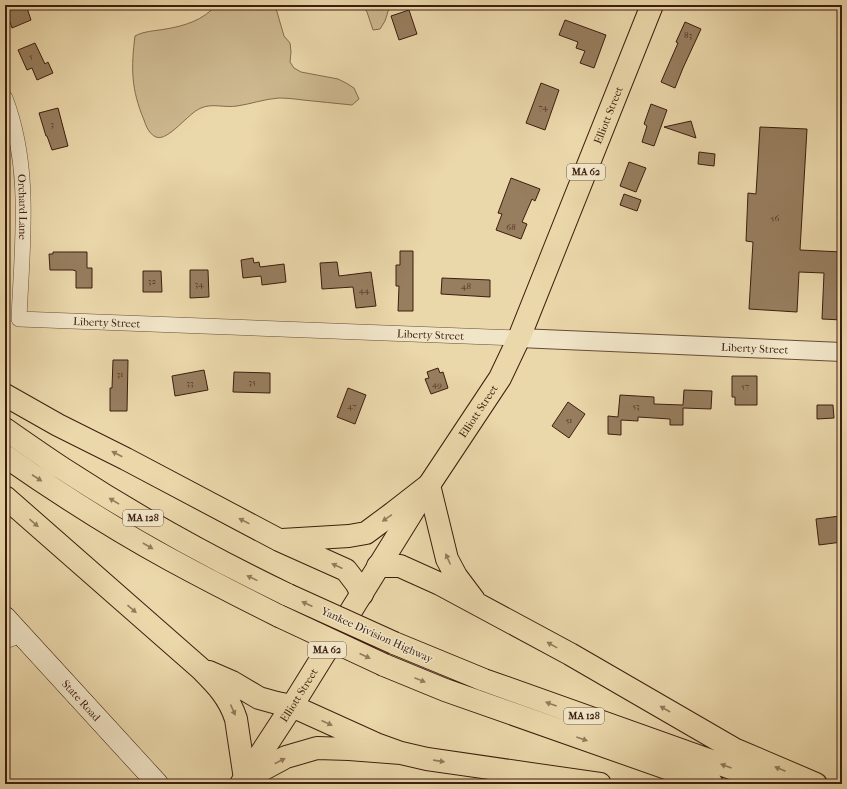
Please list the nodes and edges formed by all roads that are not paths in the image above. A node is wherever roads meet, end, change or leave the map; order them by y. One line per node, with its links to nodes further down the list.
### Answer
1 (652, 5): 4 (main road, Elliott Street / MA 62)
2 (5, 98): 3 (street, Orchard Lane)
3 (19, 318): 4 (street, Liberty Street)
4 (519, 338): 5 (street, Liberty Street); 9 (main road, Elliott Street / MA 62)
5 (842, 352)
6 (5, 395): 11 (main road, one-way to 6)
7 (5, 429): 24 (main road, Yankee Division Highway / MA 128, one-way to 7, bridge)
8 (5, 456): 23 (main road, MA 128, one-way to 23, bridge)
9 (429, 485): 11 (main road, one-way to 11); 12 (main road, Elliott Street / MA 62); 14 (main road, one-way to 9)
10 (5, 497): 17 (main road, one-way to 17)
11 (279, 540): 13 (main road, one-way to 11)
12 (378, 566): 13 (main road, Elliott Street / MA 62); 14 (main road)
13 (362, 594): 18 (main road, Elliott Street / MA 62)
14 (477, 604): 25 (main road, one-way to 14)
15 (5, 617): 16 (main road, State Road)
16 (13, 638): 21 (main road, State Road)
17 (201, 669): 18 (main road); 20 (main road, one-way to 20)
18 (292, 706): 19 (main road, one-way to 19); 20 (main road, Elliott Street / MA 62)
19 (401, 753): 20 (main road, one-way to 19); 22 (main road, one-way to 22)
20 (243, 781)
21 (158, 784)
22 (600, 784)
23 (712, 784)
24 (776, 784)
25 (816, 784)

